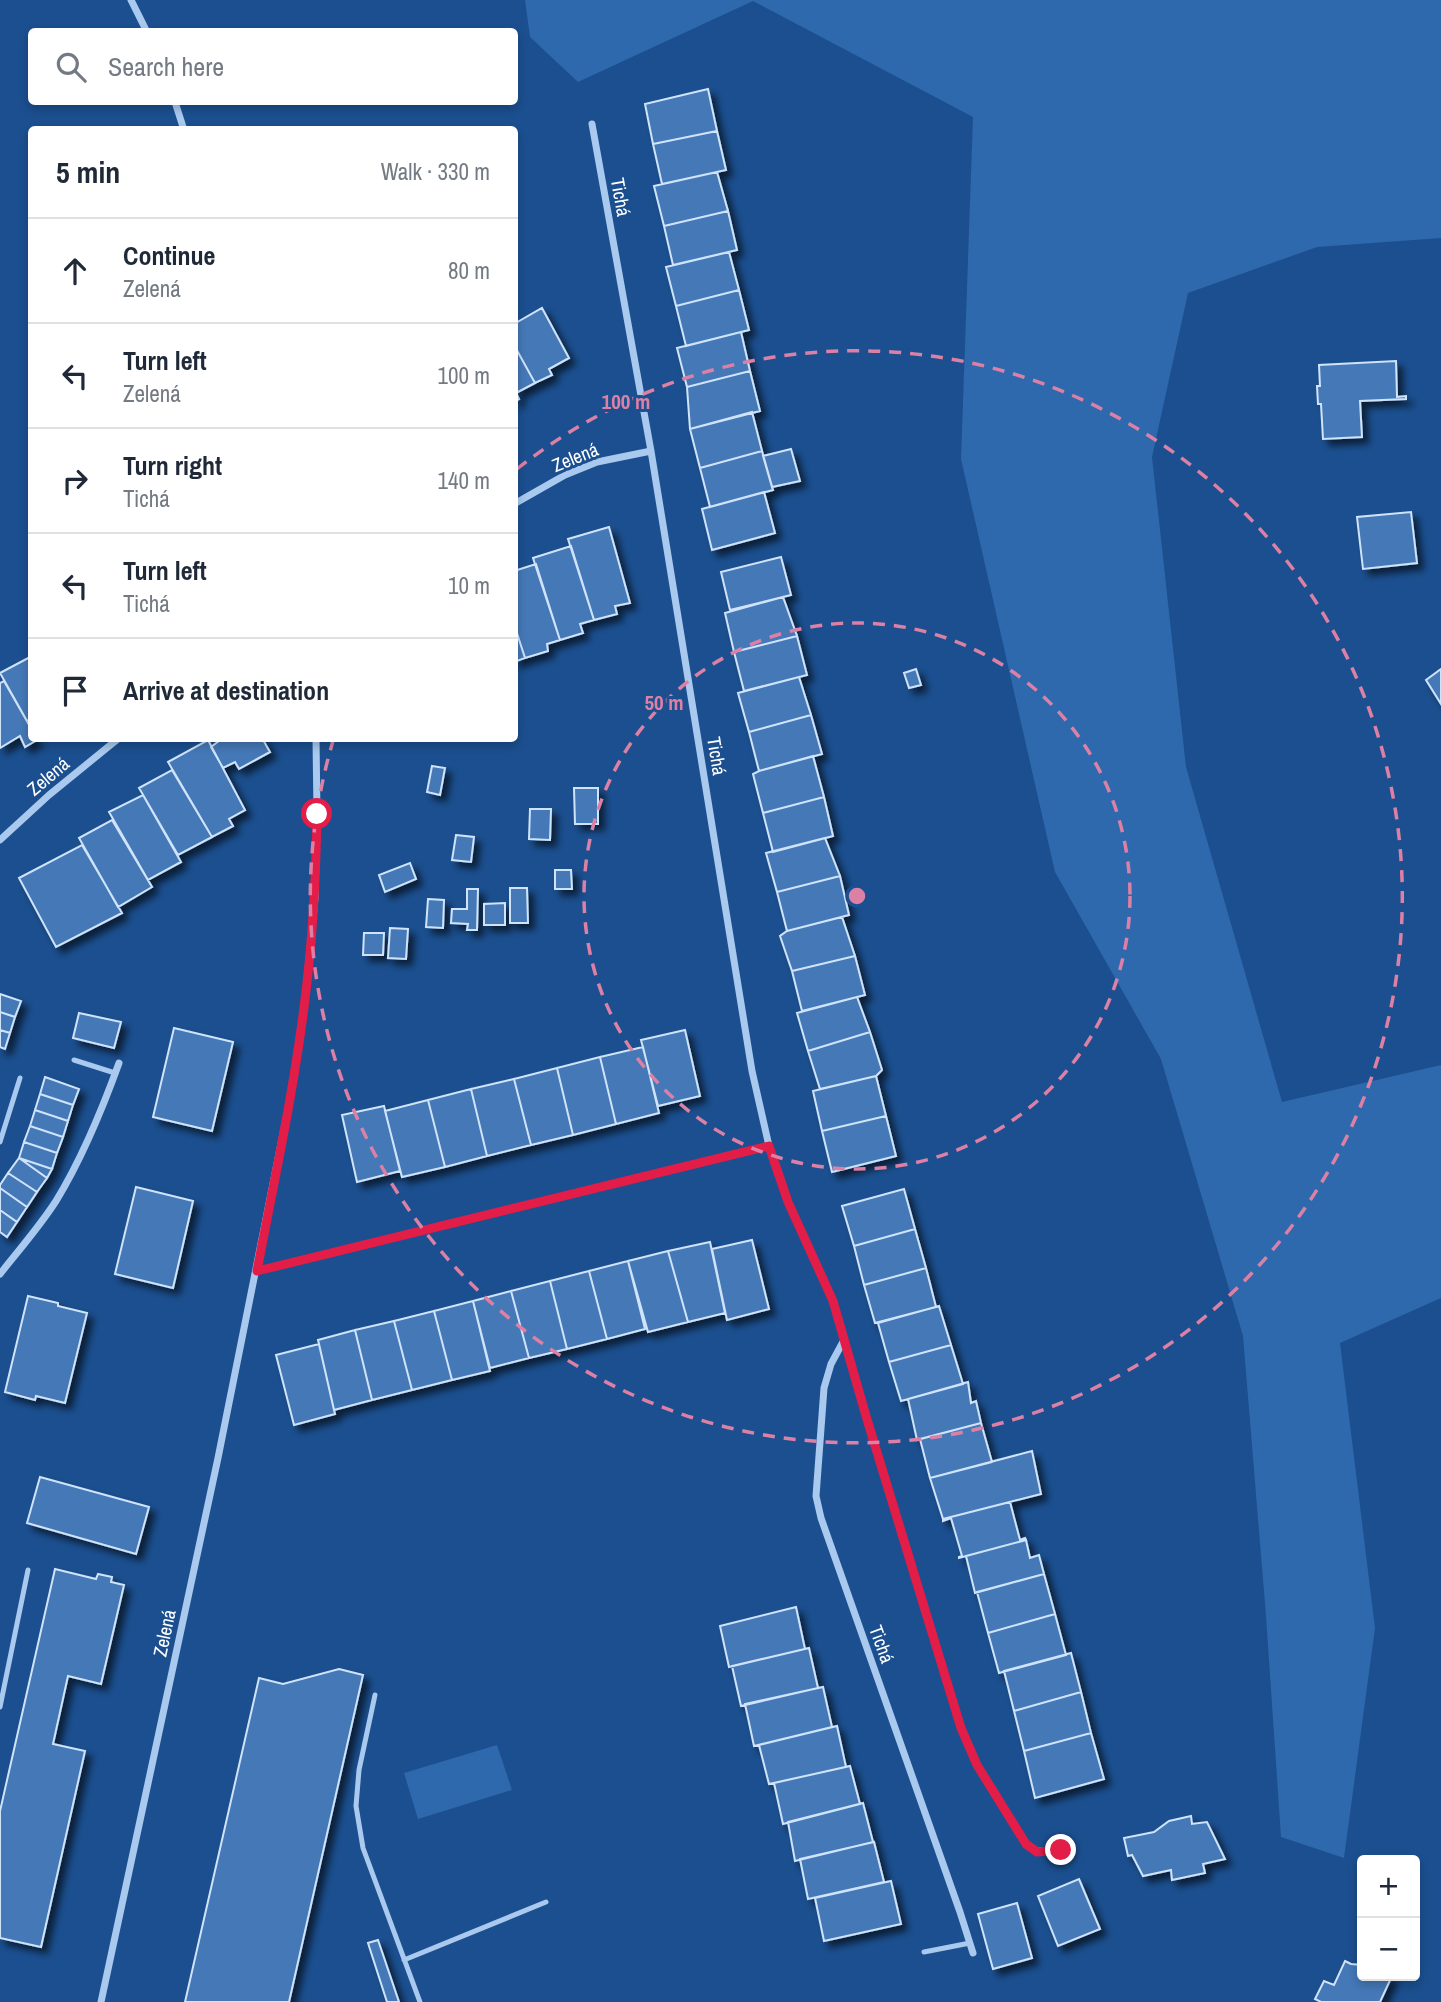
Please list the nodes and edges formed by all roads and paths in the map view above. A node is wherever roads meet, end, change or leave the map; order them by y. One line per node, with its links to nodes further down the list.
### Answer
1 (131, 0): 2 (street)
2 (145, 28)
3 (176, 105): 5 (street)
4 (592, 124): 6 (street, Tichá)
5 (183, 126)
6 (651, 451): 7 (street, Zelená); 16 (street, Tichá)
7 (518, 502)
8 (114, 742): 10 (street, Zelená)
9 (316, 742): 17 (street, Zelená)
10 (0, 840)
11 (74, 1060): 13 (lane)
12 (119, 1063): 13 (street)
13 (115, 1073): 18 (street)
14 (20, 1078): 15 (lane)
15 (0, 1142)
16 (769, 1146): 17 (street); 19 (street, Tichá)
17 (257, 1271): 29 (street, Zelená)
18 (0, 1274)
19 (844, 1340): 23 (street, Tichá); 25 (street, Tichá)
20 (28, 1570): 22 (lane)
21 (375, 1695): 28 (lane)
22 (0, 1707)
23 (1061, 1850)
24 (546, 1902): 28 (lane)
25 (970, 1943): 26 (lane); 27 (street, Tichá)
26 (924, 1952)
27 (972, 1953)
28 (404, 1960): 30 (lane)
29 (101, 2002)
30 (420, 2002)

